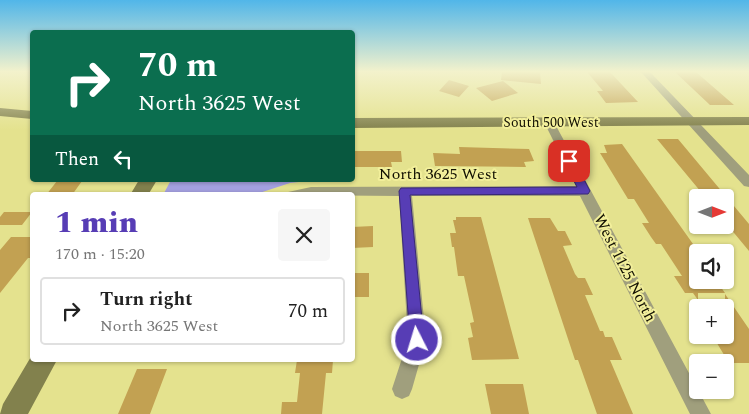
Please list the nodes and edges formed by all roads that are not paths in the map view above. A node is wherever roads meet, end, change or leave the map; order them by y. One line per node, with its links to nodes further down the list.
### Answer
1 (663, 91): 4 (street)
2 (0, 112): 3 (street)
3 (30, 115)
4 (691, 121): 5 (street, South 500 West); 6 (street, South 500 West); 8 (street)
5 (749, 121)
6 (549, 122): 7 (street, South 500 West); 10 (street, West 1125 North)
7 (355, 123)
8 (749, 184)
9 (405, 191): 10 (street, North 3625 West); 11 (street, North 3625 West); 13 (street)
10 (584, 191): 15 (street, West 1125 North)
11 (311, 192)
12 (43, 362): 14 (street)
13 (402, 388)
14 (13, 414)
15 (701, 414)

